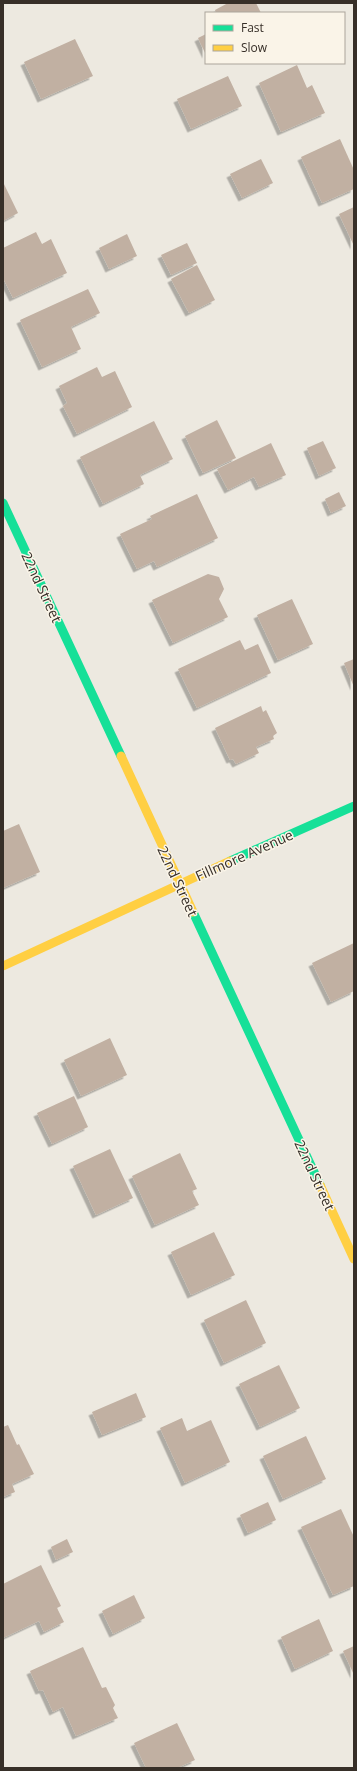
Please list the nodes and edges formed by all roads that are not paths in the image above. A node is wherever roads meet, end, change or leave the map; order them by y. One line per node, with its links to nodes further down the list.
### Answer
1 (3, 503): 3 (street, 22nd Street)
2 (354, 806): 3 (street, Fillmore Avenue)
3 (180, 884): 4 (street, Fillmore Avenue); 5 (street, 22nd Street)
4 (3, 966)
5 (354, 1259)

